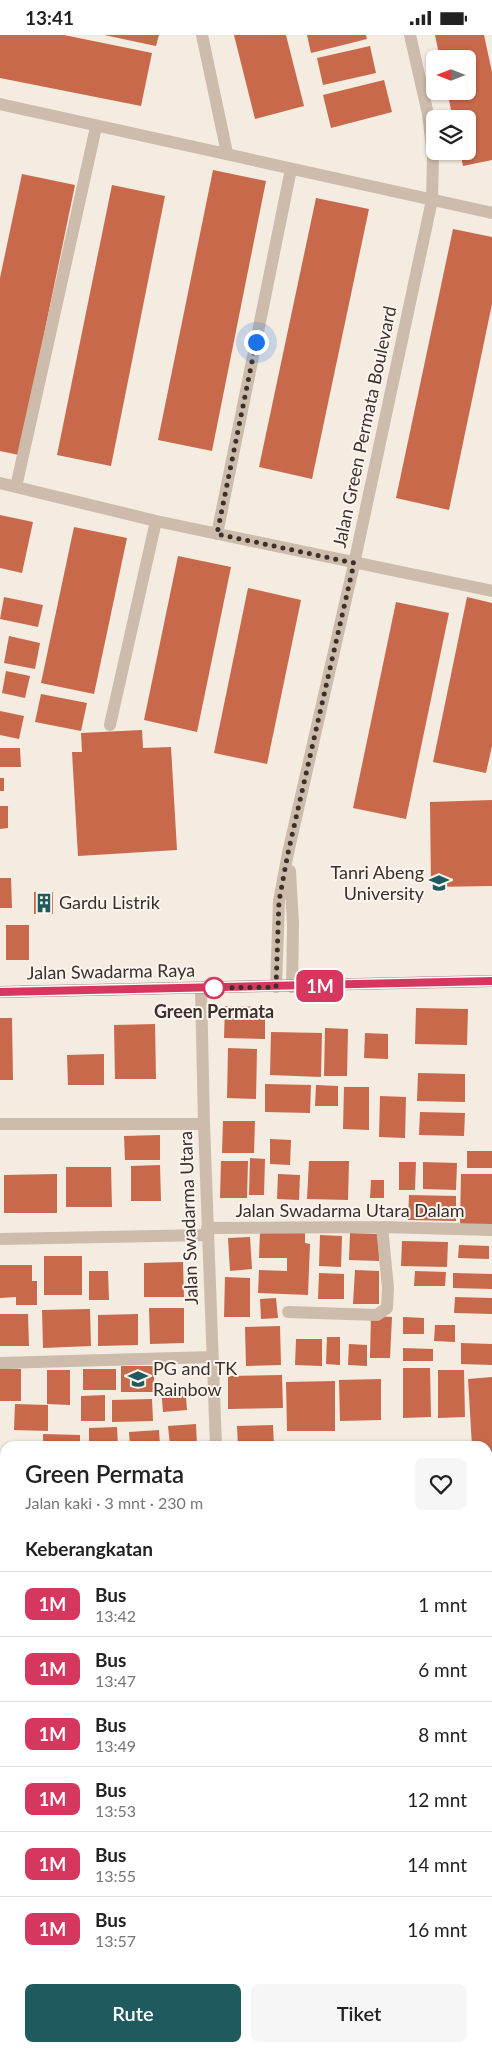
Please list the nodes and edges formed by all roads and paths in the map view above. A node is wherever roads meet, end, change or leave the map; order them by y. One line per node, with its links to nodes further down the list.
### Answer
1 (202, 35): 5 (street)
2 (410, 35): 7 (street, Jalan Green Permata Boulevard)
3 (0, 104): 4 (street)
4 (96, 127): 5 (street); 10 (street)
5 (227, 153): 6 (street)
6 (291, 169): 7 (street); 12 (street)
7 (432, 201): 8 (street); 13 (street, Jalan Green Permata Boulevard)
8 (492, 213)
9 (0, 483): 10 (street)
10 (16, 487): 11 (street)
11 (156, 521): 12 (street); 15 (street)
12 (217, 534): 13 (street)
13 (354, 563): 14 (street); 16 (street, Jalan Green Permata Boulevard)
14 (492, 591)
15 (110, 725)
16 (288, 853): 18 (street, Jalan Green Permata Boulevard); 19 (street, Jalan Green Permata Boulevard)
17 (492, 981): 19 (main road, Jalan Swadarma Raya)
18 (276, 987): 19 (main road, Jalan Swadarma Raya); 20 (main road, Jalan Swadarma Raya)
19 (292, 987)
20 (201, 988): 21 (main road, Jalan Swadarma Raya); 23 (street, Jalan Swadarma Utara)
21 (0, 992)
22 (0, 1124): 23 (street)
23 (204, 1124): 26 (street, Jalan Swadarma Utara)
24 (382, 1227): 25 (street, Jalan Swadarma Utara Dalam); 26 (street, Jalan Swadarma Utara Dalam); 28 (street)
25 (492, 1230)
26 (207, 1231): 27 (street, Jalan Swadarma Utara Dalam); 29 (street, Jalan Swadarma Utara)
27 (0, 1239)
28 (288, 1312)
29 (212, 1357): 30 (street); 31 (street, Jalan Swadarma Utara)
30 (0, 1363)
31 (216, 1441)

